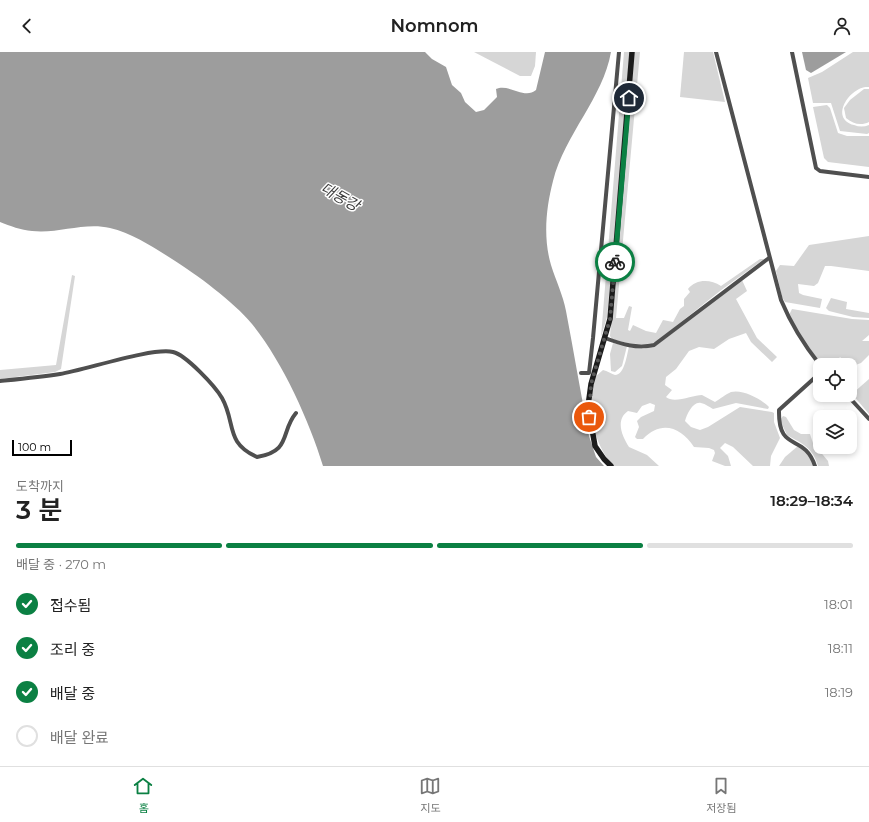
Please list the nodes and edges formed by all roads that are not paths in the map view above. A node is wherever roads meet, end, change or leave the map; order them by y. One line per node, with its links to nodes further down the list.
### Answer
1 (619, 52): 9 (street)
2 (632, 52): 7 (street)
3 (716, 52): 6 (street)
4 (792, 52): 5 (street)
5 (869, 177)
6 (770, 258): 7 (street); 8 (street)
7 (605, 338): 15 (street)
8 (814, 358)
9 (581, 373)
10 (813, 378): 16 (street)
11 (0, 381): 13 (street)
12 (853, 402): 14 (street)
13 (296, 413)
14 (869, 419)
15 (611, 466)
16 (815, 466)

